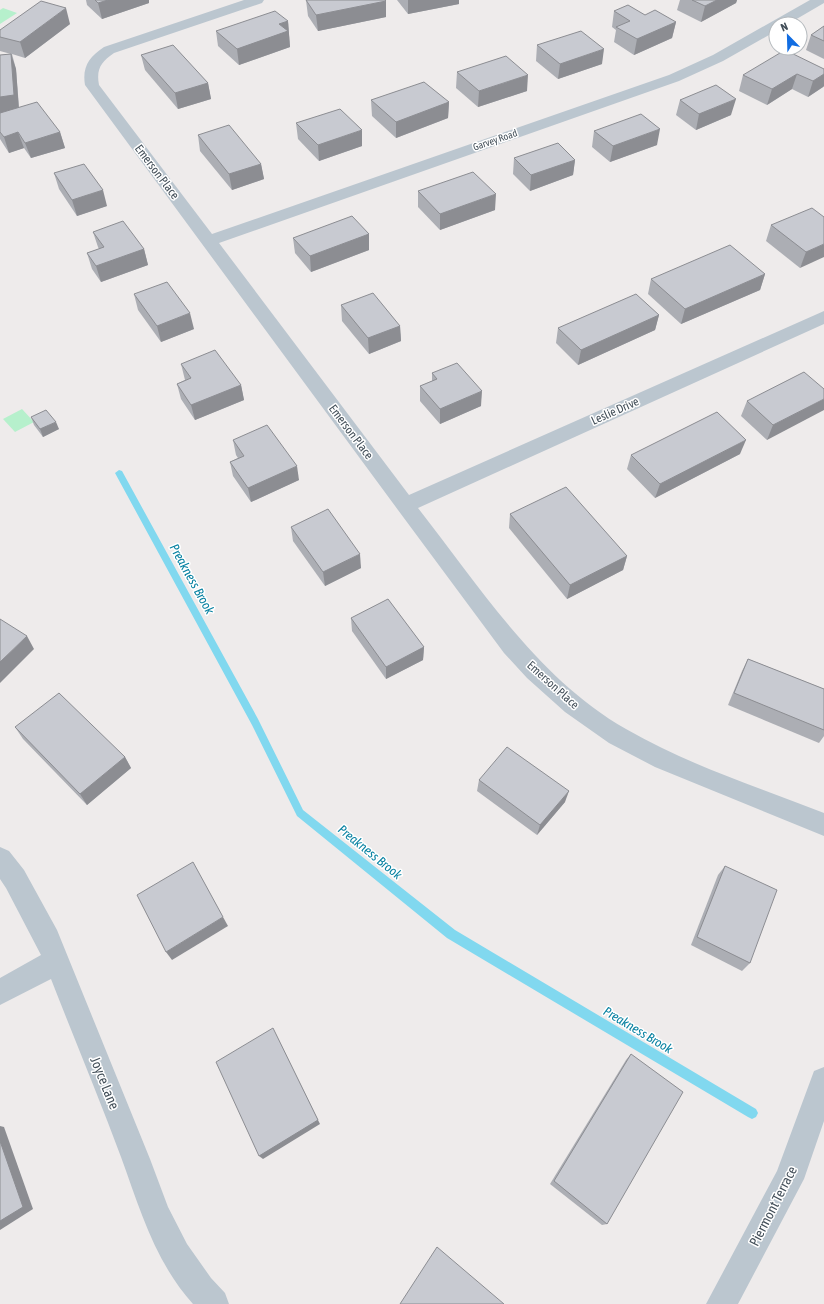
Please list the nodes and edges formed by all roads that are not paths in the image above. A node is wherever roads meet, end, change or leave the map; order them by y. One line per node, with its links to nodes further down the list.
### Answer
1 (257, 0): 5 (street, Emerson Place)
2 (820, 0): 3 (street, Garvey Road)
3 (791, 16)
4 (768, 29): 5 (street, Garvey Road)
5 (208, 240): 7 (street, Emerson Place)
6 (824, 317): 7 (street, Leslie Drive)
7 (405, 505): 8 (street, Emerson Place)
8 (824, 825)
9 (0, 859): 10 (street, Joyce Lane)
10 (57, 961): 11 (street); 13 (street, Joyce Lane)
11 (0, 992)
12 (824, 1081): 14 (street, Piermont Terrace)
13 (214, 1304)
14 (721, 1304)

